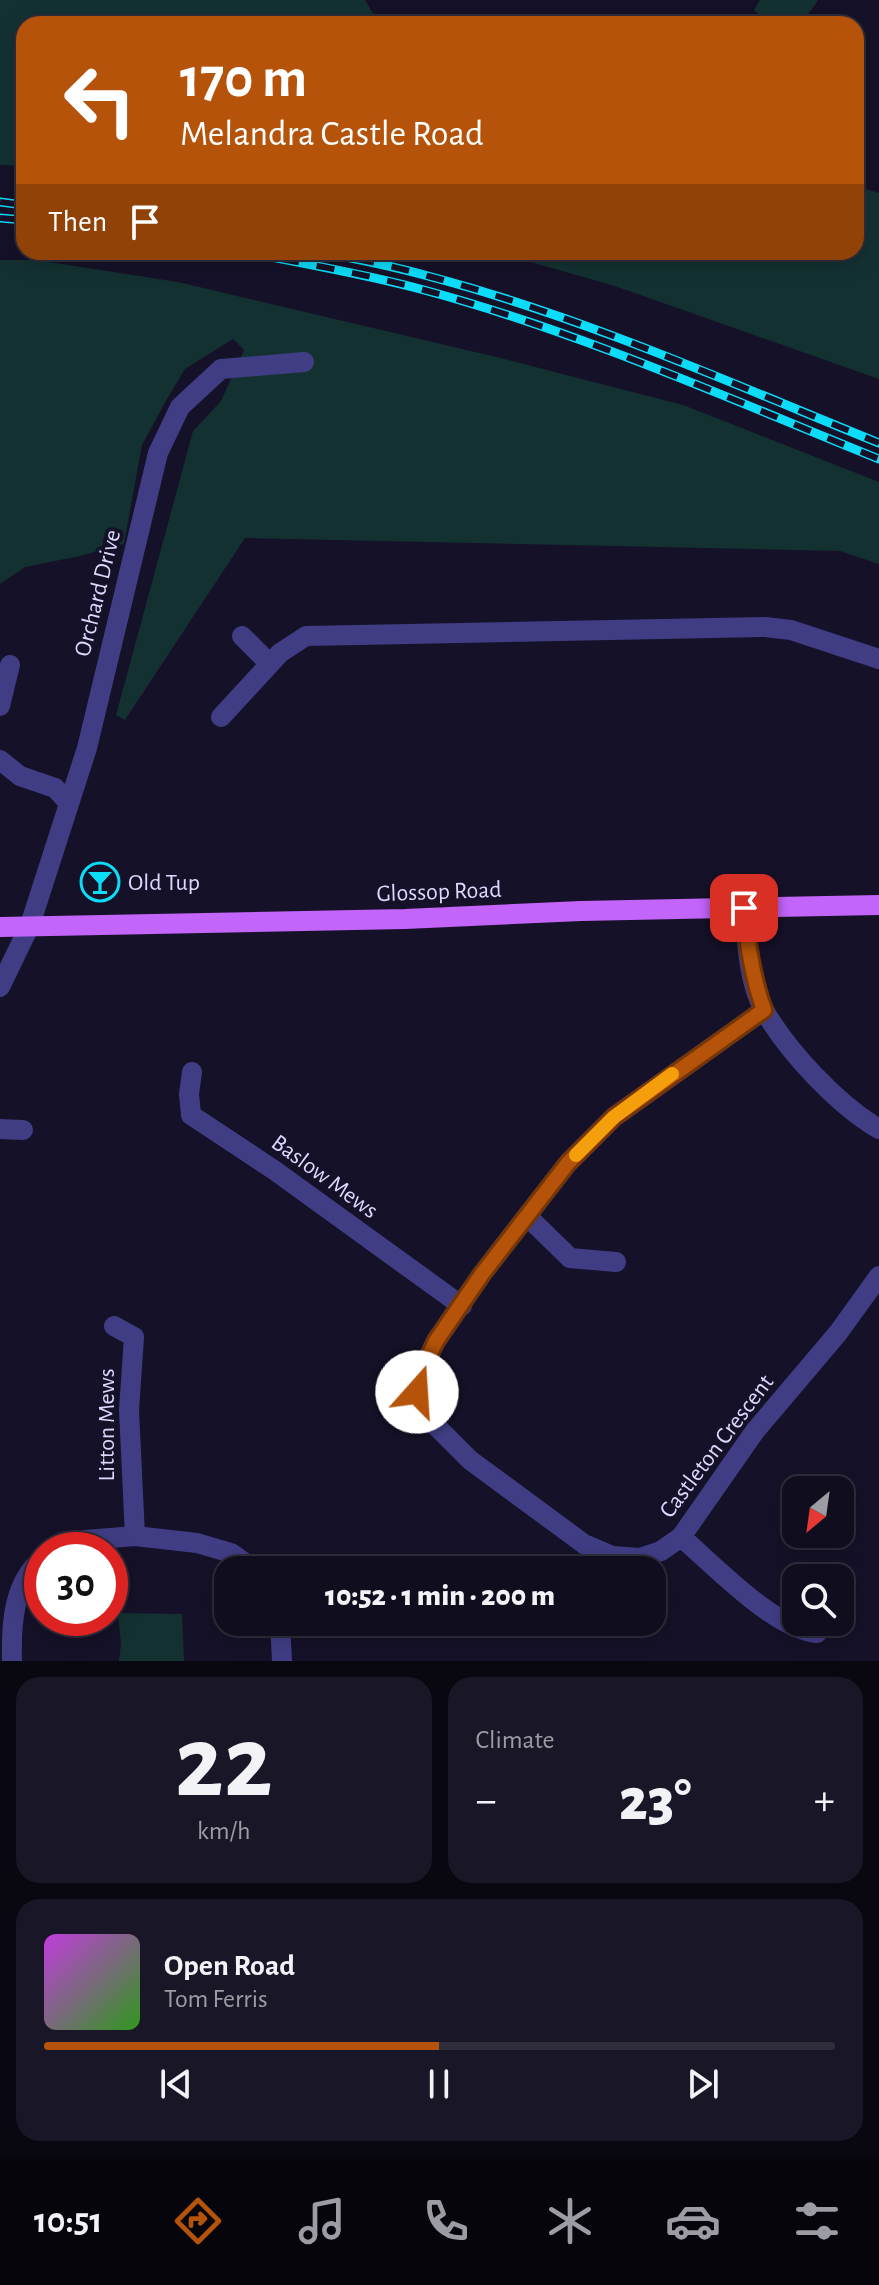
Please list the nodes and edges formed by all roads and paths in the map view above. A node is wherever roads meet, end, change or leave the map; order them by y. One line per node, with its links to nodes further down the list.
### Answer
1 (304, 362): 9 (street, Orchard Drive)
2 (242, 636): 4 (street)
3 (879, 659): 4 (street)
4 (270, 664): 7 (street)
5 (10, 665): 6 (street)
6 (0, 706)
7 (221, 717)
8 (0, 760): 9 (street)
9 (68, 802): 12 (street, Orchard Drive)
10 (879, 905): 11 (main road, Glossop Road)
11 (744, 908): 12 (main road, Glossop Road); 15 (street)
12 (30, 925): 13 (main road, Glossop Road); 14 (street, Orchard Drive)
13 (0, 927)
14 (0, 987)
15 (764, 1010): 18 (street); 20 (street, Castleton Crescent)
16 (192, 1072): 23 (street, Baslow Mews)
17 (0, 1129): 19 (street)
18 (879, 1129)
19 (23, 1130)
20 (528, 1217): 21 (street); 23 (street, Castleton Crescent)
21 (616, 1262)
22 (879, 1276): 27 (street, Castleton Crescent)
23 (462, 1306): 27 (street, Castleton Crescent)
24 (114, 1326): 25 (street, Litton Mews)
25 (135, 1536): 26 (street); 28 (street)
26 (128, 1537)
27 (681, 1537): 30 (street)
28 (235, 1556)
29 (24, 1580): 32 (street)
30 (782, 1621)
31 (281, 1636): 33 (street)
32 (8, 1653)
33 (282, 1661)

